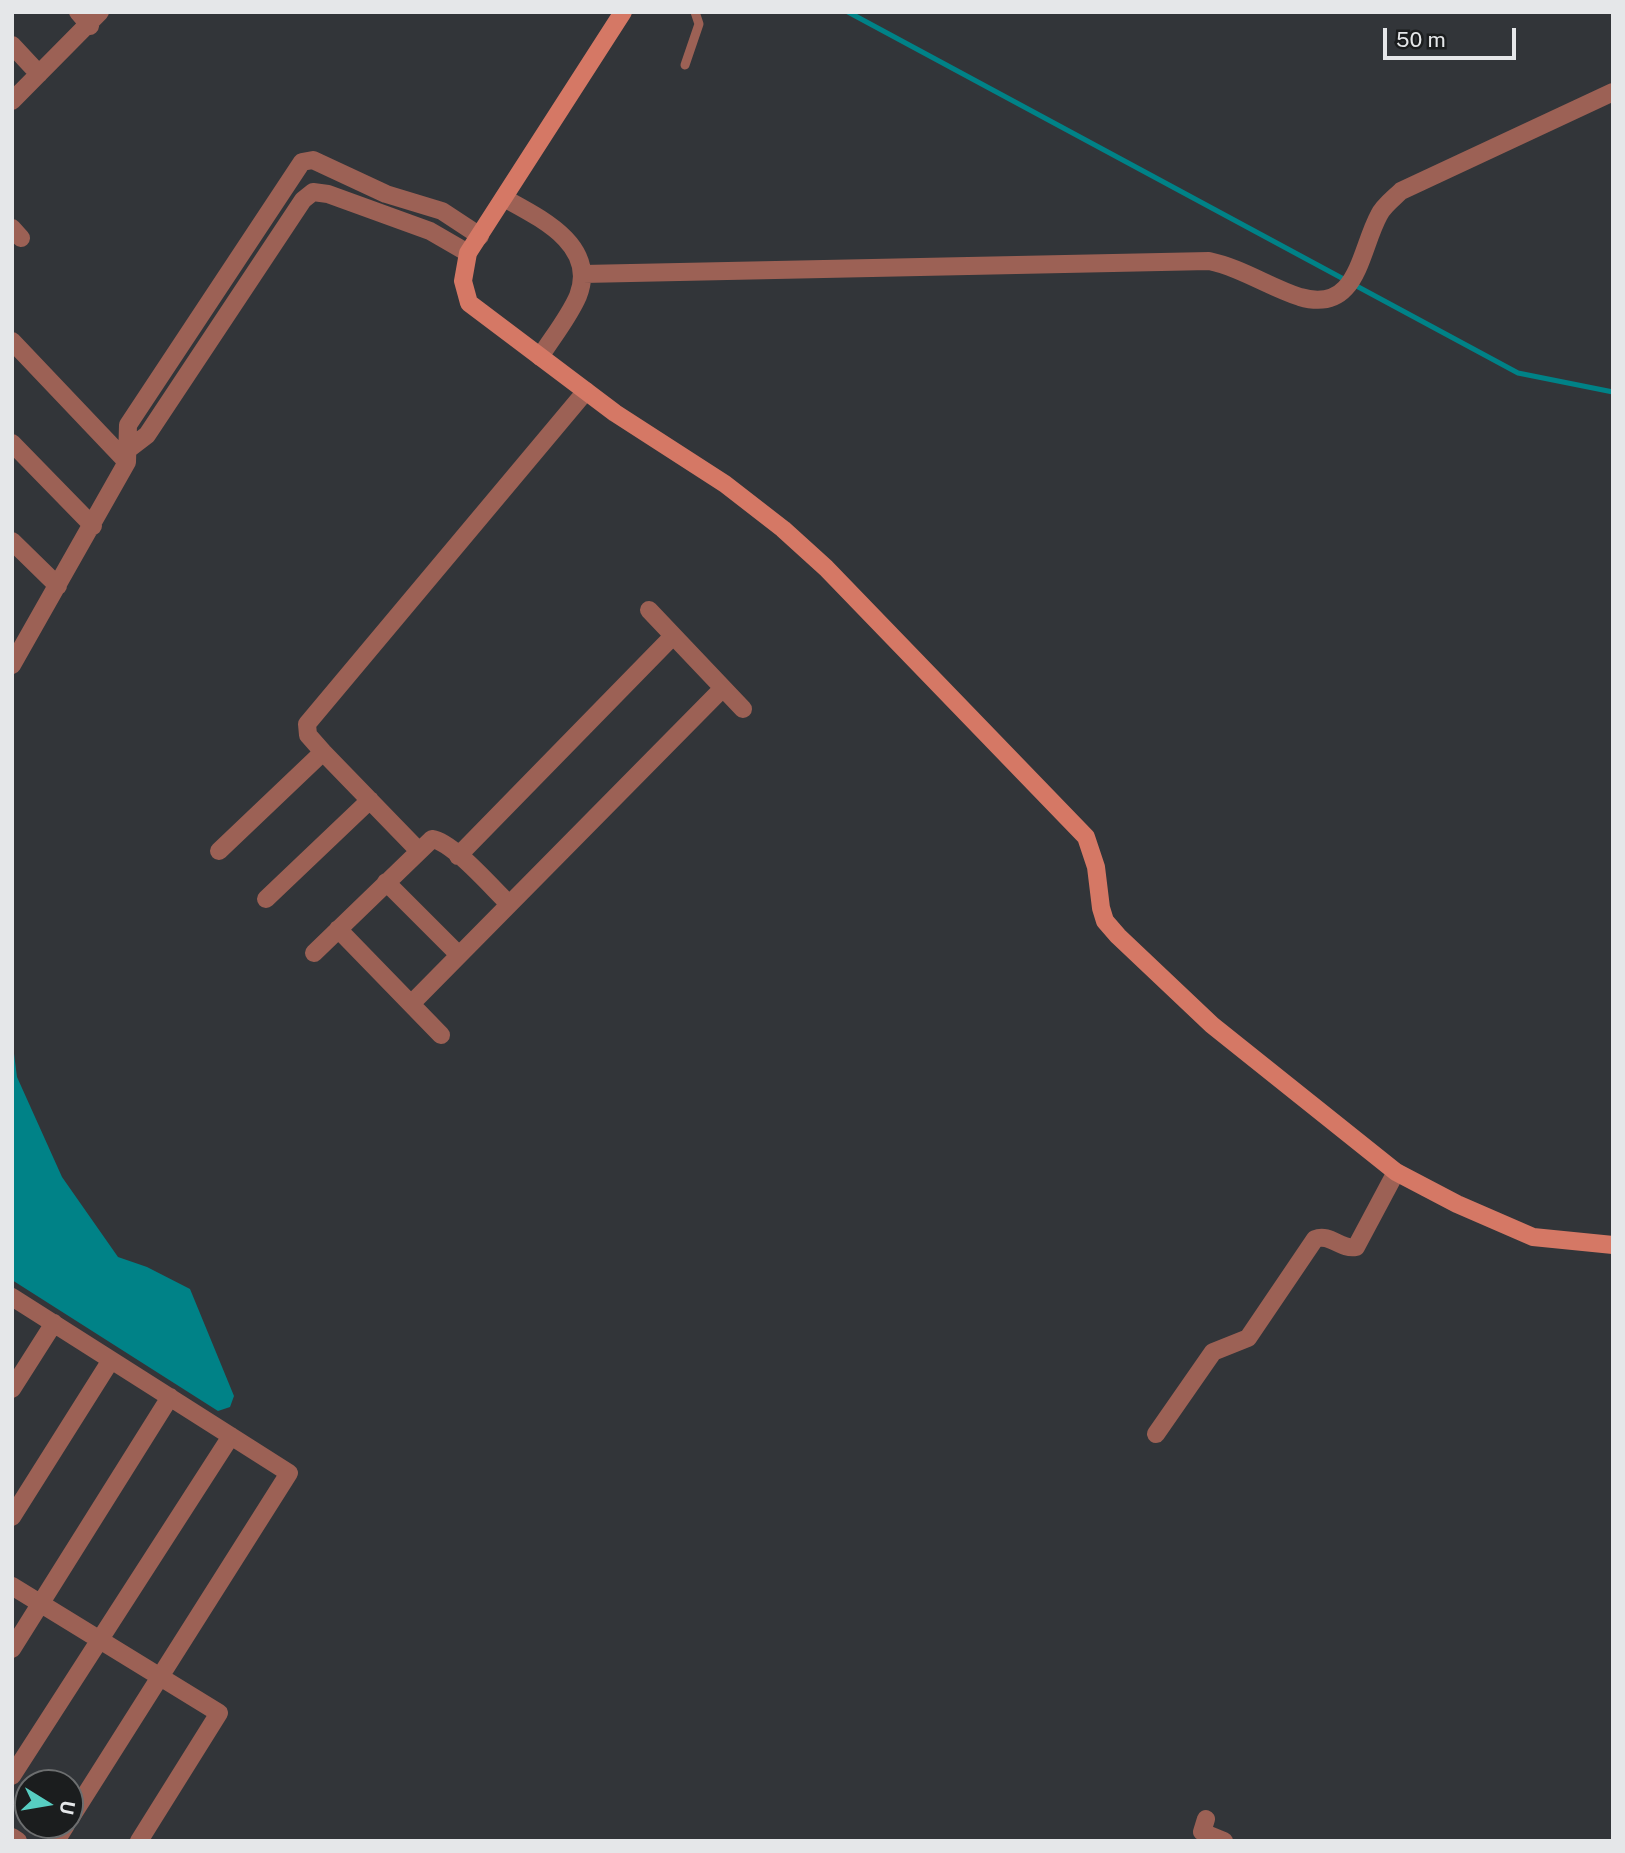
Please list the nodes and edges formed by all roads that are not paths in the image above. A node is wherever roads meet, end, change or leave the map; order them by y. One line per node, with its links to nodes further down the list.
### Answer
1 (623, 12): 9 (street)
2 (695, 12): 5 (lane)
3 (89, 17): 6 (street)
4 (12, 45): 6 (street)
5 (685, 65)
6 (39, 74): 8 (street)
7 (1613, 92): 12 (street)
8 (12, 101)
9 (504, 198): 10 (street); 12 (street)
10 (480, 236): 11 (street); 17 (street)
11 (468, 253): 14 (street); 17 (street)
12 (583, 274): 14 (street)
13 (12, 341): 17 (street)
14 (540, 357): 15 (street)
15 (586, 391): 26 (street); 39 (street)
16 (12, 443): 18 (street)
17 (128, 455): 18 (street)
18 (93, 526): 20 (street)
19 (12, 541): 20 (street)
20 (58, 586): 23 (street)
21 (649, 610): 22 (street)
22 (673, 636): 24 (street); 30 (street)
23 (15, 652)
24 (723, 688): 25 (street); 33 (street)
25 (743, 709)
26 (323, 752): 27 (street); 29 (street)
27 (370, 800): 28 (street); 32 (street)
28 (418, 850): 30 (street); 31 (street)
29 (219, 851)
30 (458, 856): 33 (street)
31 (386, 882): 34 (street); 36 (street)
32 (266, 899)
33 (509, 904): 36 (street)
34 (338, 929): 35 (street); 37 (street)
35 (314, 953)
36 (459, 955): 37 (street)
37 (411, 1004): 38 (street)
38 (442, 1035)
39 (1396, 1172): 40 (street); 46 (street)
40 (1613, 1245)
41 (12, 1297): 42 (street)
42 (54, 1323): 43 (street); 44 (street)
43 (111, 1360): 45 (street); 48 (street)
44 (12, 1389)
45 (170, 1397): 47 (street); 50 (street)
46 (1156, 1434)
47 (231, 1436): 51 (street); 53 (street)
48 (12, 1517)
49 (12, 1586): 50 (street)
50 (41, 1603): 51 (street); 52 (street)
51 (100, 1640): 53 (street); 54 (street)
52 (12, 1649)
53 (160, 1676): 55 (street); 59 (street)
54 (12, 1776)
55 (84, 1797)
56 (1206, 1819): 60 (street)
57 (12, 1837): 58 (street)
58 (19, 1841)
59 (139, 1841)
60 (1224, 1841)

